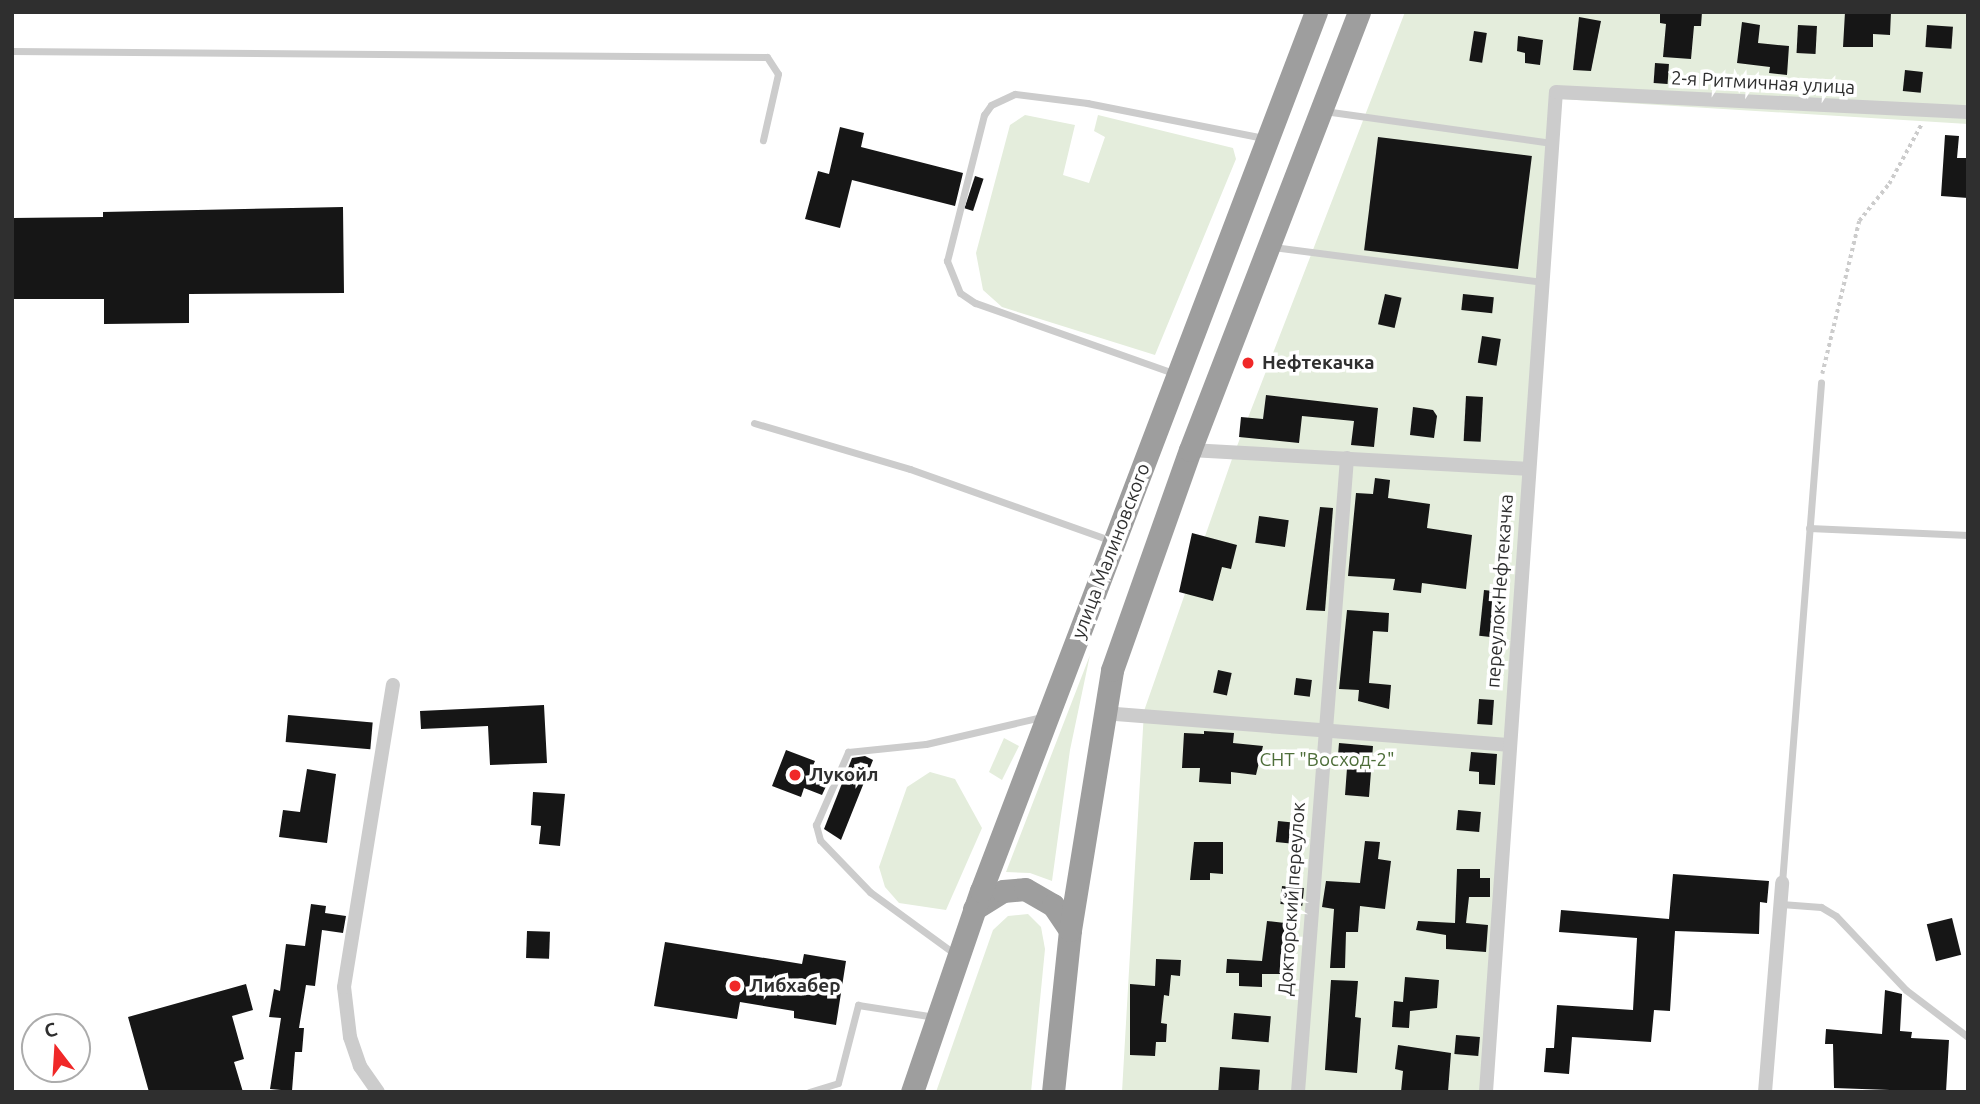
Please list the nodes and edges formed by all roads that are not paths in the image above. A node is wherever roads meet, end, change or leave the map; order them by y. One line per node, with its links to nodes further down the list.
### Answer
1 (1316, 12): 7 (highway, улица Малиновского)
2 (1359, 12): 5 (highway, улица Малиновского)
3 (12, 51): 8 (lane)
4 (1556, 92): 6 (street, 2-я Ритмичная улица); 9 (street, переулок Нефтекачка)
5 (1321, 111): 9 (lane); 10 (highway, улица Малиновского)
6 (1968, 112)
7 (1268, 139): 12 (highway, улица Малиновского); 12 (lane)
8 (763, 140)
9 (1552, 143): 11 (street, переулок Нефтекачка)
10 (1269, 247): 11 (lane); 15 (highway, улица Малиновского)
11 (1542, 282): 17 (street, переулок Нефтекачка)
12 (1178, 375): 20 (highway, улица Малиновского)
13 (1821, 383): 18 (lane)
14 (754, 423): 20 (lane)
15 (1191, 450): 16 (street); 22 (highway, улица Малиновского)
16 (1347, 458): 17 (street); 24 (street, Докторский переулок)
17 (1528, 469): 25 (street, переулок Нефтекачка)
18 (1809, 528): 19 (lane); 26 (lane)
19 (1968, 535)
20 (1115, 542): 23 (highway, улица Малиновского)
21 (393, 685): 33 (street)
22 (1102, 713): 24 (street); 29 (highway, улица Малиновского)
23 (1048, 715): 28 (highway, улица Малиновского); 30 (lane)
24 (1323, 728): 25 (street); 37 (street, Докторский переулок)
25 (1508, 745): 38 (street, переулок Нефтекачка)
26 (1782, 883): 27 (street)
27 (1781, 904): 32 (lane); 39 (street)
28 (974, 909): 29 (highway); 30 (highway, улица Малиновского)
29 (1070, 930): 36 (highway, улица Малиновского)
30 (958, 956): 31 (highway, улица Малиновского)
31 (935, 1017): 34 (lane); 35 (highway, улица Малиновского)
32 (1968, 1037)
33 (378, 1092)
34 (809, 1092)
35 (912, 1092)
36 (1053, 1092)
37 (1298, 1092)
38 (1486, 1092)
39 (1765, 1092)

